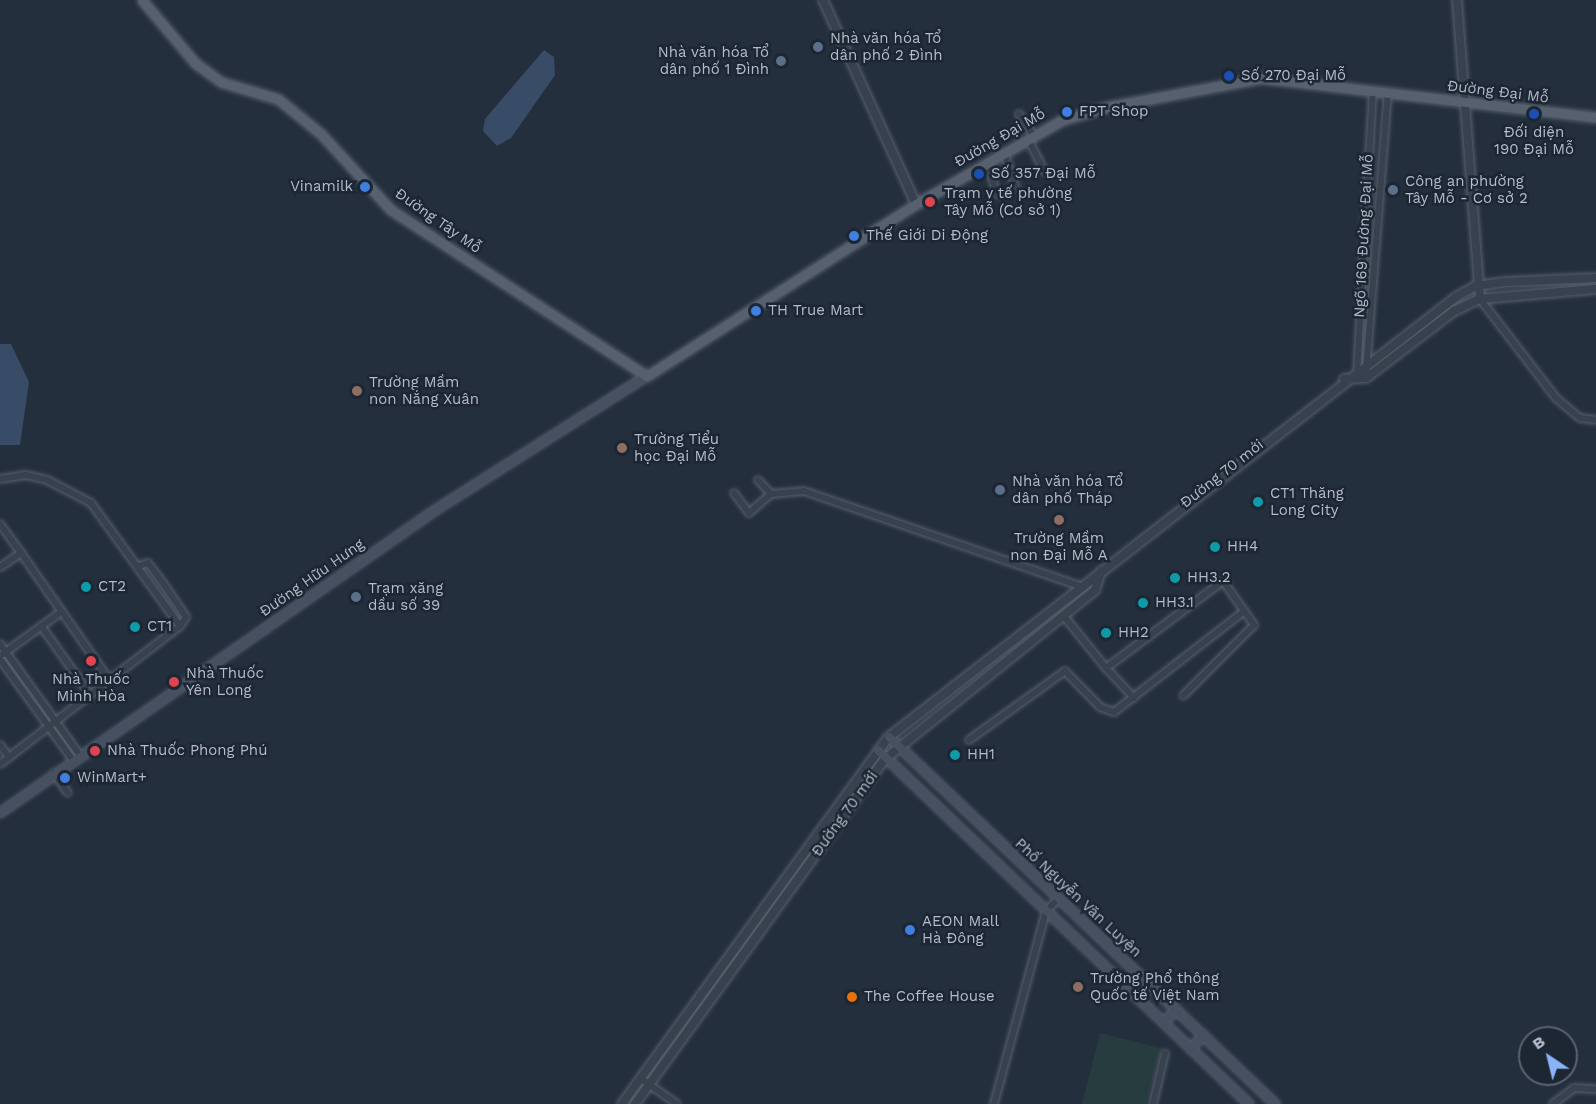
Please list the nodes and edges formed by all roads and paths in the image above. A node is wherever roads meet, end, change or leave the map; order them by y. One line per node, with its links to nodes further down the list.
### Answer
1 (142, 0): 22 (main road, Đường Tây Mỗ)
2 (823, 0): 15 (street)
3 (1457, 0): 6 (street)
4 (1372, 91): 5 (main road, Đường Đại Mỗ); 9 (main road, Đường Đại Mỗ); 21 (street, Ngõ 169 Đường Đại Mỗ)
5 (1388, 94): 6 (main road, Đường Đại Mỗ); 20 (street, Ngõ 169 Đường Đại Mỗ)
6 (1463, 102): 8 (main road, Đường Đại Mỗ); 17 (street)
7 (1019, 114): 9 (street)
8 (1596, 117)
9 (1031, 138): 10 (main road, Đường Đại Mỗ); 12 (street)
10 (1004, 153): 11 (main road, Đường Đại Mỗ); 13 (street)
11 (987, 163): 14 (street); 15 (main road, Đường Đại Mỗ)
12 (1044, 171)
13 (1016, 187)
14 (998, 194)
15 (916, 204): 22 (main road, Đường Đại Mỗ)
16 (1596, 278): 17 (street)
17 (1476, 286): 19 (street); 20 (street, Đường 70 mới)
18 (1596, 289): 19 (street)
19 (1480, 299): 23 (street); 26 (street)
20 (1366, 362): 21 (street, Đường 70 mới); 23 (street, Ngõ 169 Đường Đại Mỗ)
21 (1357, 370): 24 (street, Đường 70 mới); 25 (street, Ngõ 169 Đường Đại Mỗ)
22 (646, 376): 57 (main road, Đường Hữu Hưng)
23 (1366, 378): 25 (street)
24 (1344, 380): 25 (street); 35 (street, Đường 70 mới)
25 (1357, 382)
26 (1596, 420)
27 (0, 479): 33 (street)
28 (758, 480): 30 (street)
29 (734, 493): 30 (street)
30 (771, 494): 36 (street)
31 (0, 524): 32 (street)
32 (21, 553): 34 (street); 38 (street)
33 (139, 566): 41 (street); 41 (street)
34 (0, 567)
35 (1101, 570): 36 (street, Đường 70 mới); 39 (street, Đường 70 mới)
36 (1080, 586): 51 (street, Đường 70 mới)
37 (1244, 611): 44 (street); 47 (street); 48 (street)
38 (61, 612): 40 (street); 45 (street)
39 (1063, 615): 44 (street); 54 (street, Đường 70 mới)
40 (42, 626): 43 (street); 46 (street)
41 (180, 626): 45 (street)
42 (0, 644): 43 (street)
43 (2, 656): 49 (street); 50 (street)
44 (1106, 668): 48 (street)
45 (108, 678): 46 (street)
46 (89, 693): 49 (street)
47 (1184, 696)
48 (1134, 698): 52 (street)
49 (53, 719): 50 (street); 57 (street)
50 (46, 724): 56 (street); 57 (street)
51 (890, 736): 54 (main road, Phố Nguyễn Văn Luyện); 55 (street, Đường 70 mới)
52 (969, 740)
53 (0, 745): 56 (street)
54 (897, 745): 58 (street, Đường 70 mới); 63 (main road, Phố Nguyễn Văn Luyện)
55 (878, 750): 58 (main road, Phố Nguyễn Văn Luyện); 64 (street, Đường 70 mới)
56 (9, 757): 59 (street)
57 (75, 757): 60 (main road, Đường Hữu Hưng)
58 (885, 759): 64 (street, Đường 70 mới); 65 (main road, Phố Nguyễn Văn Luyện)
59 (0, 764)
60 (54, 772): 61 (street); 62 (main road, Đường Hữu Hưng)
61 (68, 793)
62 (0, 813)
63 (1059, 898): 65 (street); 66 (main road, Phố Nguyễn Văn Luyện)
64 (775, 899): 71 (street); 72 (street, Đường 70 mới)
65 (1046, 911): 67 (main road, Phố Nguyễn Văn Luyện); 77 (street)
66 (1177, 1009): 67 (main road); 68 (main road, Phố Nguyễn Văn Luyện)
67 (1164, 1022): 69 (main road, Phố Nguyễn Văn Luyện)
68 (1204, 1035): 69 (main road); 80 (main road, Phố Nguyễn Văn Luyện)
69 (1191, 1048): 79 (main road, Phố Nguyễn Văn Luyện)
70 (1165, 1053): 78 (street)
71 (640, 1078): 72 (street); 74 (street)
72 (649, 1084): 75 (street, Đường 70 mới); 76 (street)
73 (1596, 1089): 81 (street)
74 (622, 1104)
75 (635, 1104)
76 (677, 1104)
77 (994, 1104)
78 (1153, 1104)
79 (1249, 1104)
80 (1275, 1104)
81 (1553, 1104)

